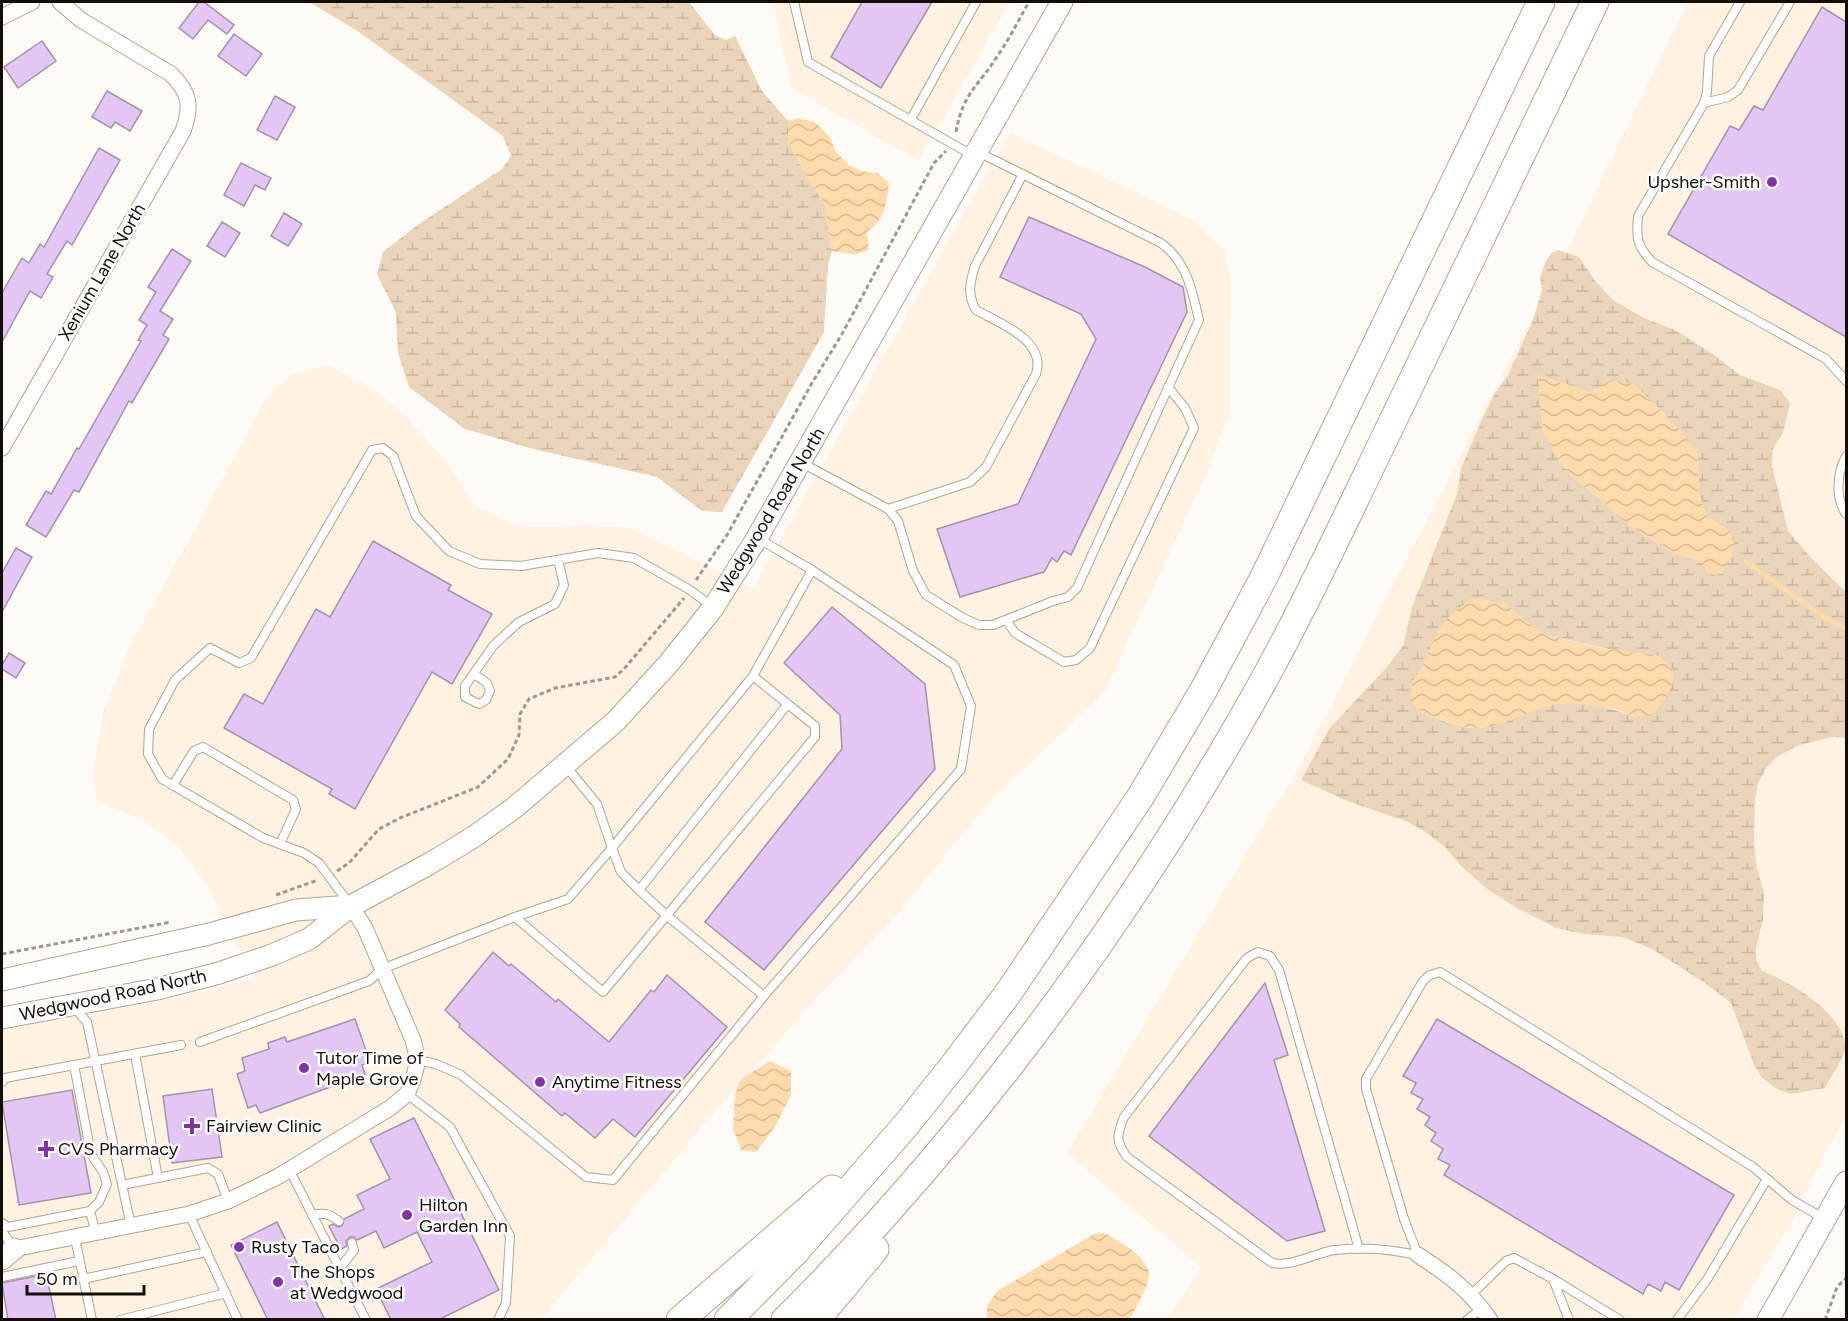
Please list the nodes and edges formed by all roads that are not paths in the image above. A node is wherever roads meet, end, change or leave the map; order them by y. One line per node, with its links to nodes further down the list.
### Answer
1 (32, 2): 10 (street)
2 (60, 2): 17 (street, Xenium Lane North)
3 (794, 2): 12 (lane)
4 (976, 2): 12 (lane)
5 (1062, 2): 13 (street, Wedgwood Road North)
6 (1541, 2): 52 (highway)
7 (1595, 2): 40 (highway)
8 (1740, 2): 11 (lane)
9 (1790, 2): 11 (lane)
10 (2, 18)
11 (1704, 103): 15 (lane)
12 (911, 119): 13 (lane)
13 (977, 154): 14 (lane); 19 (street, Wedgwood Road North)
14 (1023, 174): 16 (lane); 20 (lane)
15 (1846, 381)
16 (1168, 387): 26 (lane); 26 (lane)
17 (2, 448)
18 (1846, 456): 21 (lane)
19 (801, 462): 20 (lane); 22 (street, Wedgwood Road North)
20 (888, 509): 26 (lane)
21 (1846, 514)
22 (757, 538): 24 (lane); 25 (street, Wedgwood Road North)
23 (558, 560): 25 (lane); 27 (lane); 31 (lane)
24 (812, 570): 28 (lane); 41 (lane)
25 (713, 608): 30 (street, Wedgwood Road North)
26 (1006, 620)
27 (474, 674)
28 (753, 676): 29 (lane); 33 (lane)
29 (787, 705): 34 (lane); 36 (lane)
30 (565, 765): 33 (lane); 35 (street, Wedgwood Road North)
31 (173, 785): 32 (lane); 32 (lane)
32 (280, 844): 35 (lane)
33 (612, 848): 34 (lane); 37 (lane)
34 (639, 890): 36 (lane)
35 (351, 906): 38 (street); 39 (street, Wedgwood Road North); 42 (street, Wedgwood Road North)
36 (666, 915): 37 (lane); 41 (lane)
37 (514, 917): 38 (lane)
38 (382, 969): 44 (lane); 48 (street)
39 (2, 980)
40 (1068, 989): 89 (highway); 90 (highway)
41 (764, 996): 48 (lane)
42 (72, 1005): 43 (street, Wedgwood Road North); 47 (lane)
43 (2, 1018)
44 (200, 1042)
45 (181, 1045): 46 (lane)
46 (135, 1053): 47 (lane); 54 (lane)
47 (96, 1060): 49 (lane); 57 (lane)
48 (418, 1060): 51 (street)
49 (74, 1065): 50 (lane); 59 (lane)
50 (2, 1082)
51 (407, 1094): 53 (street); 86 (lane)
52 (906, 1125): 87 (highway); 88 (highway)
53 (289, 1169): 58 (street); 61 (lane)
54 (158, 1178): 57 (lane); 58 (lane)
55 (1767, 1179): 62 (lane); 73 (lane); 94 (lane)
56 (1846, 1182): 62 (street)
57 (122, 1185): 65 (lane)
58 (228, 1201): 60 (street)
59 (90, 1211): 64 (lane); 67 (lane)
60 (189, 1214): 65 (street); 71 (lane)
61 (312, 1215): 63 (lane); 75 (lane)
62 (1826, 1220): 95 (street)
63 (339, 1221)
64 (2, 1223)
65 (131, 1226): 67 (street)
66 (2, 1231): 72 (lane)
67 (96, 1234): 68 (street)
68 (75, 1238): 72 (street); 74 (lane)
69 (352, 1243): 75 (lane)
70 (1359, 1249): 70 (lane); 73 (lane)
71 (207, 1252): 77 (lane); 79 (lane)
72 (8, 1254)
73 (1419, 1255): 80 (street)
74 (79, 1261): 76 (lane); 77 (lane)
75 (340, 1268): 85 (lane)
76 (2, 1277)
77 (83, 1279): 82 (lane)
78 (1553, 1280): 80 (lane); 92 (lane); 93 (lane)
79 (226, 1293): 83 (lane); 84 (lane)
80 (1471, 1295): 81 (street)
81 (1486, 1314): 91 (lane)
82 (92, 1320)
83 (120, 1320)
84 (238, 1320)
85 (366, 1320)
86 (498, 1320)
87 (680, 1320)
88 (728, 1320)
89 (785, 1320)
90 (816, 1320)
91 (1467, 1320)
92 (1569, 1320)
93 (1620, 1320)
94 (1677, 1320)
95 (1768, 1320)

